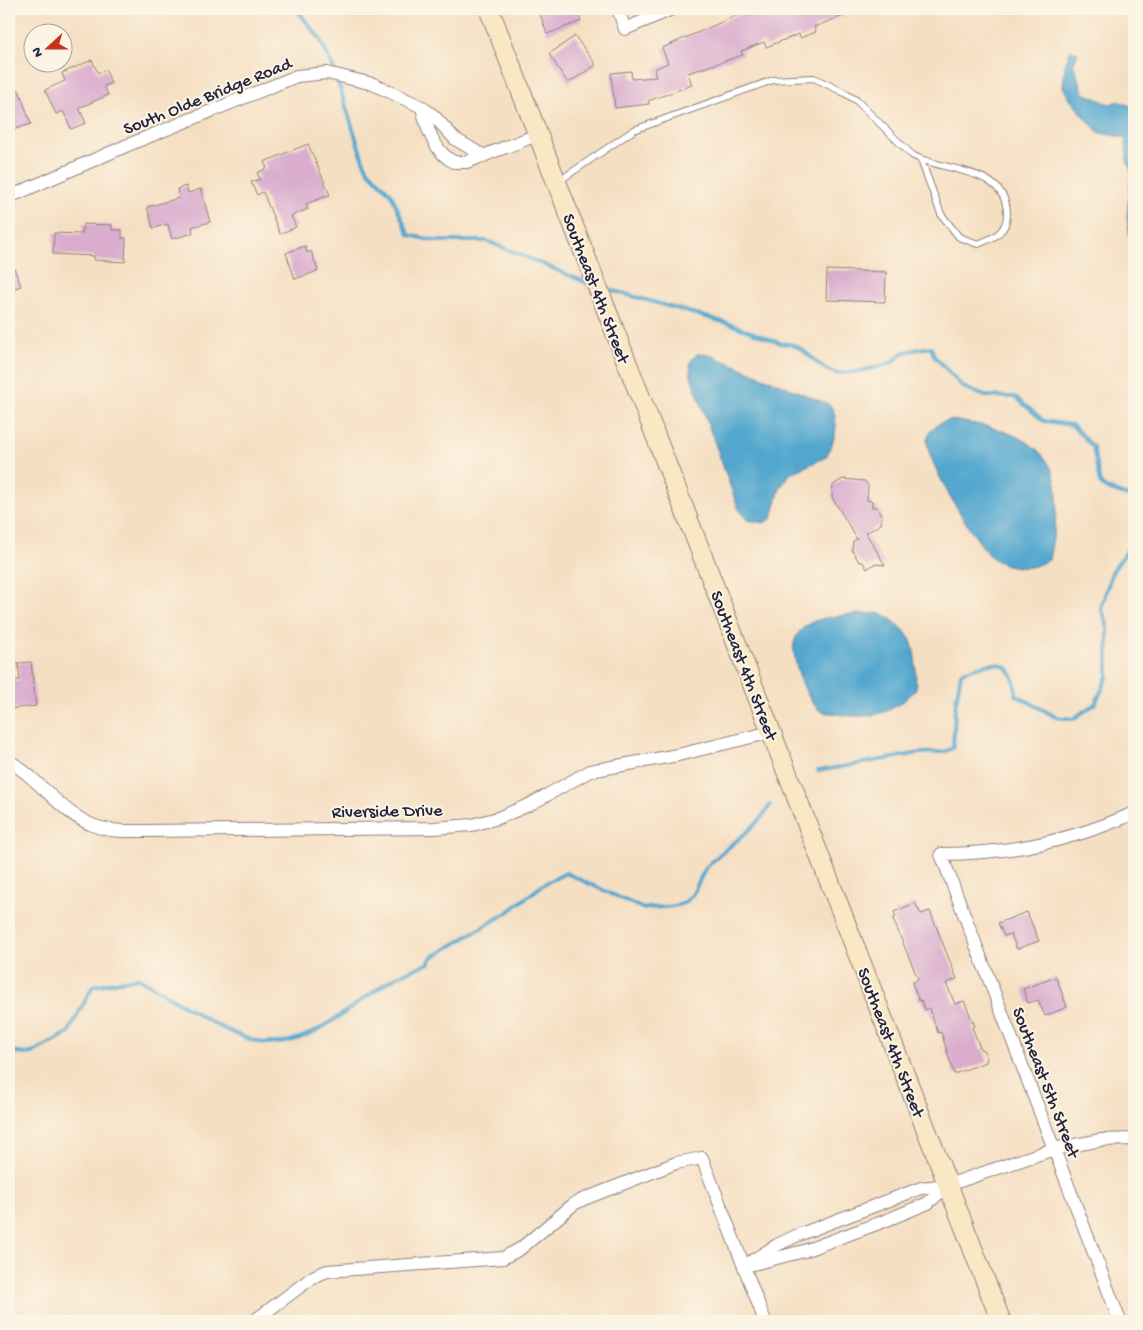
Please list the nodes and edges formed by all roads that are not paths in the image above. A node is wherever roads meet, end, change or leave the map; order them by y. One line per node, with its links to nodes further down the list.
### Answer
1 (489, 9): 5 (main road, Southeast 4th Street)
2 (618, 9): 3 (street)
3 (672, 9)
4 (422, 107): 6 (street, South Olde Bridge Road); 6 (street); 9 (street, South Olde Bridge Road)
5 (537, 135): 6 (street); 8 (main road, Southeast 4th Street)
6 (484, 156)
7 (921, 160): 7 (lane); 8 (lane)
8 (556, 183): 10 (main road, Southeast 4th Street)
9 (9, 197)
10 (771, 732): 11 (street, Riverside Drive); 15 (main road, Southeast 4th Street)
11 (9, 760)
12 (1134, 813): 14 (street, Southeast 5th Street)
13 (1134, 1139): 14 (street)
14 (1054, 1149): 15 (street); 20 (street, Southeast 5th Street)
15 (948, 1185): 16 (street); 16 (street); 19 (main road, Southeast 4th Street)
16 (744, 1266): 17 (street); 18 (street)
17 (254, 1321)
18 (765, 1321)
19 (1001, 1321)
20 (1120, 1321)

